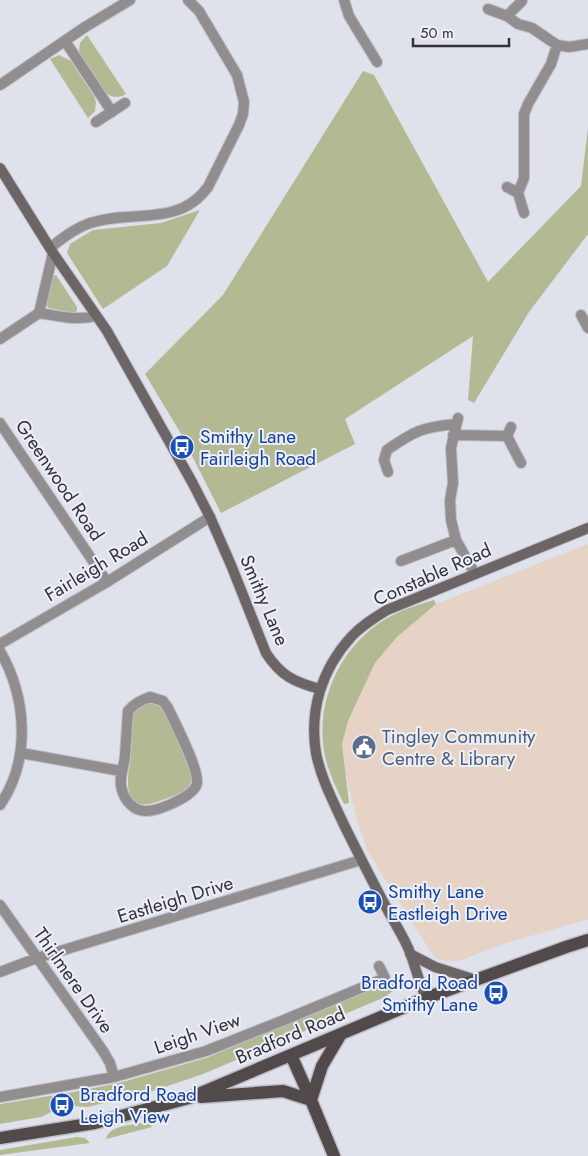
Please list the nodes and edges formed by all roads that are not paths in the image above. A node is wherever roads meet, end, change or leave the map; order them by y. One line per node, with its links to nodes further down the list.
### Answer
1 (130, 0): 7 (street)
2 (188, 0): 19 (street)
3 (344, 0): 10 (street)
4 (522, 1): 6 (street)
5 (488, 9): 6 (street)
6 (507, 16): 9 (street)
7 (65, 41): 11 (street); 13 (street)
8 (588, 44): 9 (street)
9 (557, 45): 17 (street)
10 (377, 62)
11 (0, 85)
12 (125, 103): 13 (street)
13 (112, 112): 14 (street)
14 (96, 122)
15 (0, 168): 19 (street, Smithy Lane)
16 (507, 187): 17 (street)
17 (518, 194): 18 (street)
18 (524, 214)
19 (52, 250): 20 (street); 22 (street, Smithy Lane)
20 (39, 313): 22 (street); 24 (street)
21 (581, 315): 23 (street)
22 (96, 316): 29 (street, Smithy Lane)
23 (588, 328)
24 (0, 339)
25 (0, 423): 34 (street, Greenwood Road)
26 (453, 435): 27 (street); 28 (street); 31 (street)
27 (521, 463)
28 (388, 472)
29 (210, 517): 34 (street, Fairleigh Road); 37 (street, Smithy Lane)
30 (588, 528): 33 (street, Constable Road)
31 (456, 540): 32 (street); 33 (street)
32 (401, 562)
33 (475, 574): 37 (street, Constable Road)
34 (107, 582): 35 (street, Fairleigh Road)
35 (0, 644)
36 (0, 651): 38 (street)
37 (320, 689): 41 (street)
38 (20, 753): 39 (street); 40 (street)
39 (121, 771): 39 (street)
40 (0, 805)
41 (361, 860): 44 (street); 45 (street, Eastleigh Drive)
42 (0, 905): 45 (street, Thirlmere Drive)
43 (588, 940): 48 (main road, Bradford Road)
44 (410, 954): 48 (street); 49 (street)
45 (37, 958): 47 (street, Eastleigh Drive); 52 (street, Thirlmere Drive)
46 (379, 966): 52 (street, Leigh View)
47 (0, 972)
48 (476, 980): 49 (main road, Bradford Road)
49 (426, 998): 50 (main road, Bradford Road)
50 (341, 1034): 51 (main road, Bradford Road); 55 (main road)
51 (291, 1055): 54 (main road, Bradford Road); 55 (main road)
52 (114, 1077): 53 (street, Leigh View)
53 (0, 1097)
54 (189, 1098): 55 (main road); 56 (main road, Bradford Road)
55 (312, 1100): 57 (main road)
56 (0, 1138)
57 (334, 1156)

